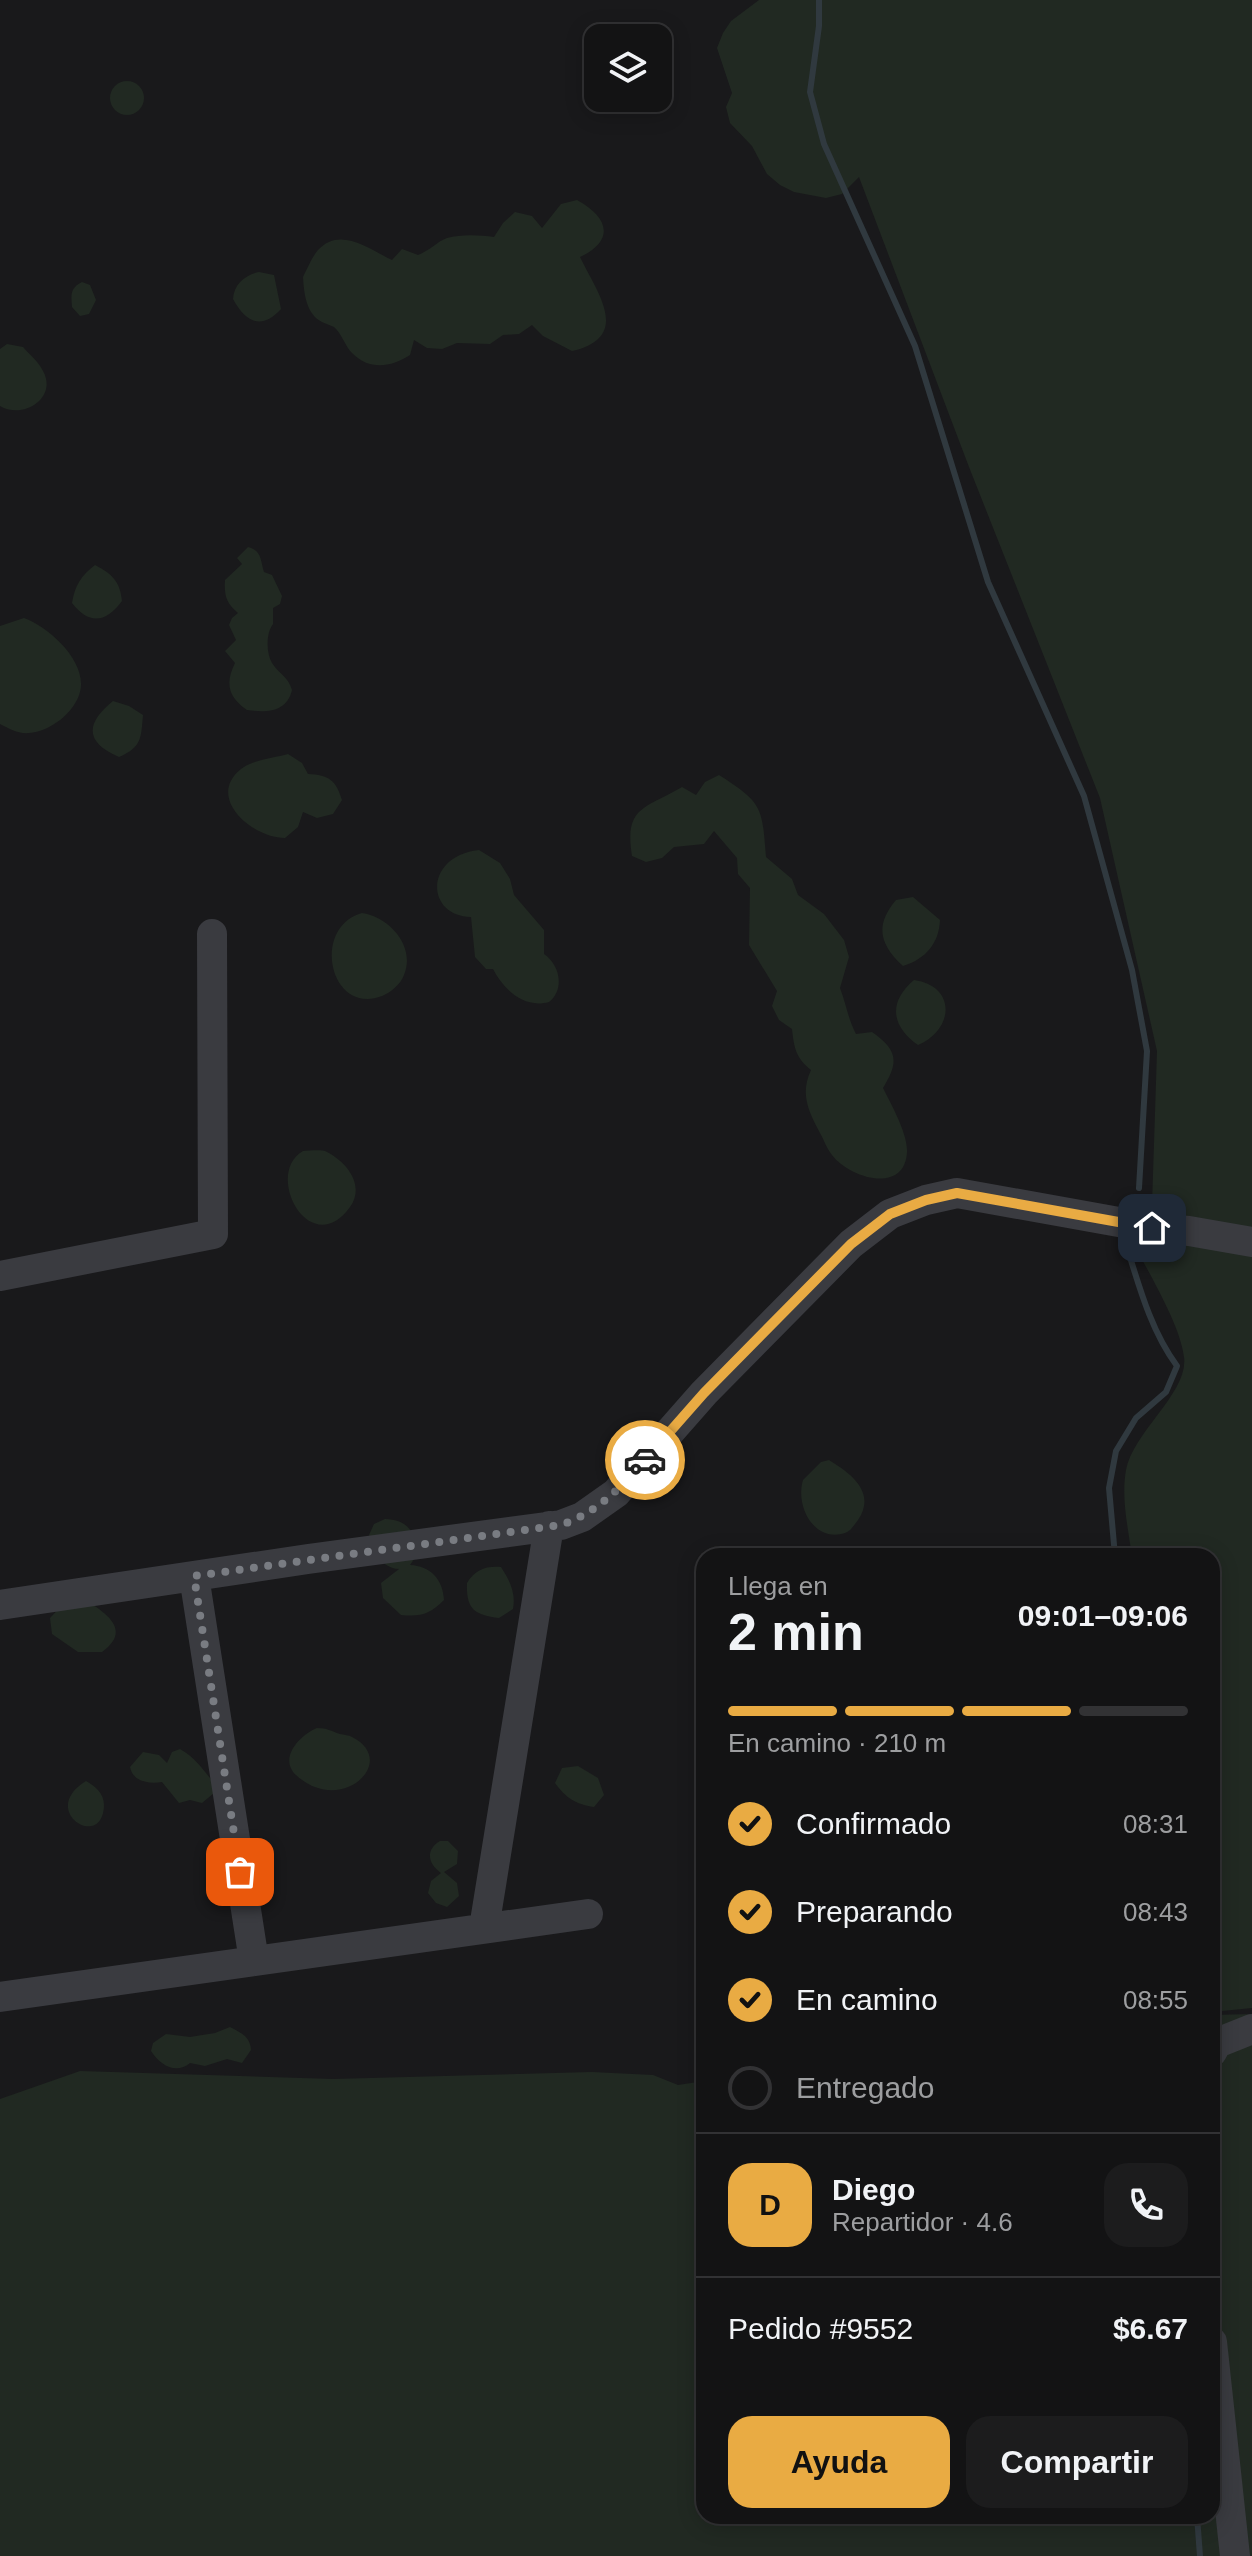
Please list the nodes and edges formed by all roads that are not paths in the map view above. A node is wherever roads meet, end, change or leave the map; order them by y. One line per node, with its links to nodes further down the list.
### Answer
1 (212, 934): 3 (lane)
2 (1252, 1242): 4 (lane)
3 (0, 1276)
4 (549, 1526): 5 (lane); 8 (lane)
5 (194, 1576): 6 (lane); 9 (lane)
6 (0, 1605)
7 (588, 1914): 8 (lane)
8 (484, 1928): 9 (lane)
9 (254, 1961): 10 (lane)
10 (0, 1997)
11 (1252, 2029): 12 (lane)
12 (1220, 2042)
13 (1220, 2416): 14 (lane)
14 (1235, 2556)

